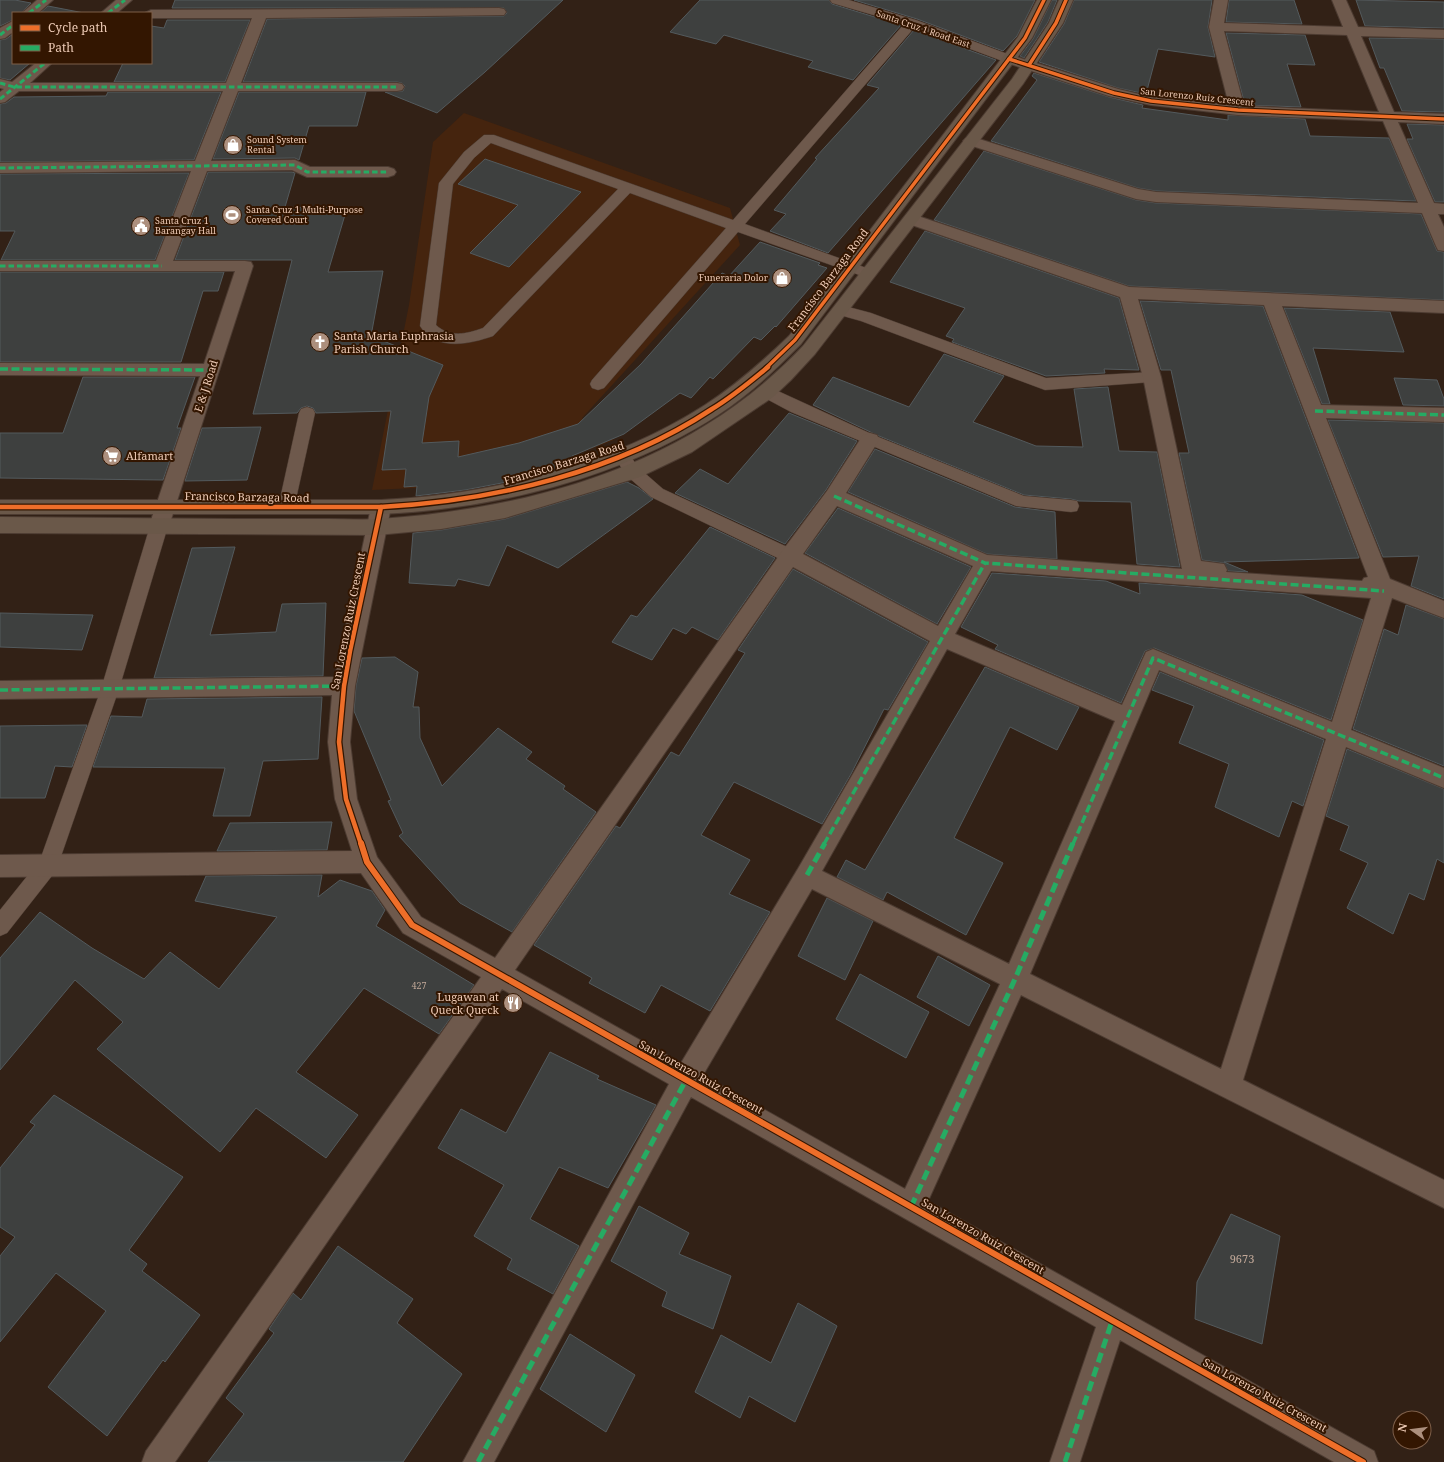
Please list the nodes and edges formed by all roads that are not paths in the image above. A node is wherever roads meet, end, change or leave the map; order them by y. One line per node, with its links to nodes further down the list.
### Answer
1 (46, 0): 9 (street)
2 (125, 0): 10 (street)
3 (836, 0): 14 (lane, Santa Cruz 1 Road East)
4 (1044, 0): 20 (street, Francisco Barzaga Road)
5 (1066, 0): 22 (street, Francisco Barzaga Road)
6 (1221, 0): 16 (street)
7 (1339, 0): 17 (street)
8 (413, 6): 11 (street); 12 (street)
9 (30, 12)
10 (109, 12)
11 (498, 12)
12 (261, 13): 13 (street); 24 (street)
13 (152, 14)
14 (912, 23): 20 (lane, Santa Cruz 1 Road East); 38 (lane)
15 (12, 26): 19 (street)
16 (1216, 27): 17 (street); 27 (street)
17 (1353, 32): 18 (street); 28 (street)
18 (1444, 34)
19 (0, 35)
20 (1009, 59): 22 (street, San Lorenzo Ruiz Crescent); 42 (street, Francisco Barzaga Road)
21 (43, 64): 23 (street)
22 (1029, 65): 27 (street, San Lorenzo Ruiz Crescent); 30 (street, Francisco Barzaga Road)
23 (7, 85): 24 (street); 26 (street)
24 (233, 87): 25 (street); 31 (street)
25 (397, 87)
26 (0, 99)
27 (1238, 110): 28 (street, San Lorenzo Ruiz Crescent)
28 (1390, 118): 29 (street, San Lorenzo Ruiz Crescent); 35 (street)
29 (1444, 119)
30 (971, 141): 35 (street); 37 (street, Francisco Barzaga Road)
31 (201, 166): 32 (street); 33 (street); 41 (street)
32 (0, 168)
33 (388, 172)
34 (628, 187): 34 (lane); 38 (lane)
35 (1428, 209): 36 (street); 39 (street)
36 (1444, 209)
37 (912, 219): 42 (street, Francisco Barzaga Road); 43 (street)
38 (736, 226): 42 (lane); 50 (lane)
39 (1444, 246)
40 (0, 266): 41 (street)
41 (162, 266): 48 (street, E & J Road)
42 (859, 270): 46 (street, Francisco Barzaga Road); 56 (street, Francisco Barzaga Road)
43 (1128, 293): 44 (street); 49 (street)
44 (1271, 300): 45 (street); 52 (street)
45 (1444, 307)
46 (842, 310): 49 (lane); 51 (street, Francisco Barzaga Road)
47 (0, 369): 48 (street)
48 (212, 370): 58 (street, E & J Road)
49 (1152, 377): 68 (street)
50 (598, 384)
51 (766, 392): 55 (lane); 56 (street, Francisco Barzaga Road)
52 (1315, 411): 54 (street); 68 (street)
53 (307, 413): 62 (lane)
54 (1444, 415)
55 (870, 440): 57 (street); 59 (lane)
56 (628, 464): 61 (street, Francisco Barzaga Road); 65 (street, Francisco Barzaga Road); 66 (lane)
57 (834, 496): 66 (street); 67 (street)
58 (167, 506): 60 (street, Francisco Barzaga Road); 62 (street, Francisco Barzaga Road); 64 (street, E & J Road)
59 (1072, 506)
60 (0, 507)
61 (381, 507): 62 (street, Francisco Barzaga Road); 65 (street, San Lorenzo Ruiz Crescent)
62 (286, 508)
63 (0, 525): 64 (street, Francisco Barzaga Road)
64 (159, 526): 65 (street, Francisco Barzaga Road); 72 (lane)
65 (377, 527): 71 (street, San Lorenzo Ruiz Crescent)
66 (790, 556): 70 (street); 82 (street)
67 (985, 563): 68 (street); 70 (street)
68 (1383, 588): 69 (street); 75 (street)
69 (1444, 610)
70 (943, 638): 74 (street); 80 (street)
71 (344, 686): 72 (street); 77 (street, San Lorenzo Ruiz Crescent)
72 (110, 689): 73 (street); 78 (lane)
73 (0, 690)
74 (1128, 717): 75 (street); 83 (street)
75 (1338, 735): 76 (street); 85 (street)
76 (1444, 778)
77 (367, 862): 78 (street); 82 (street, San Lorenzo Ruiz Crescent)
78 (48, 865): 79 (street); 81 (lane)
79 (0, 866)
80 (807, 875): 83 (street); 84 (street)
81 (0, 926)
82 (498, 973): 84 (street, San Lorenzo Ruiz Crescent); 89 (street)
83 (1016, 979): 85 (street); 87 (street)
84 (686, 1080): 87 (street, San Lorenzo Ruiz Crescent); 90 (street)
85 (1228, 1086): 86 (street)
86 (1444, 1194)
87 (911, 1207): 88 (street, San Lorenzo Ruiz Crescent)
88 (1112, 1321): 91 (street); 92 (street, San Lorenzo Ruiz Crescent)
89 (157, 1462)
90 (478, 1462)
91 (1065, 1462)
92 (1363, 1462)

